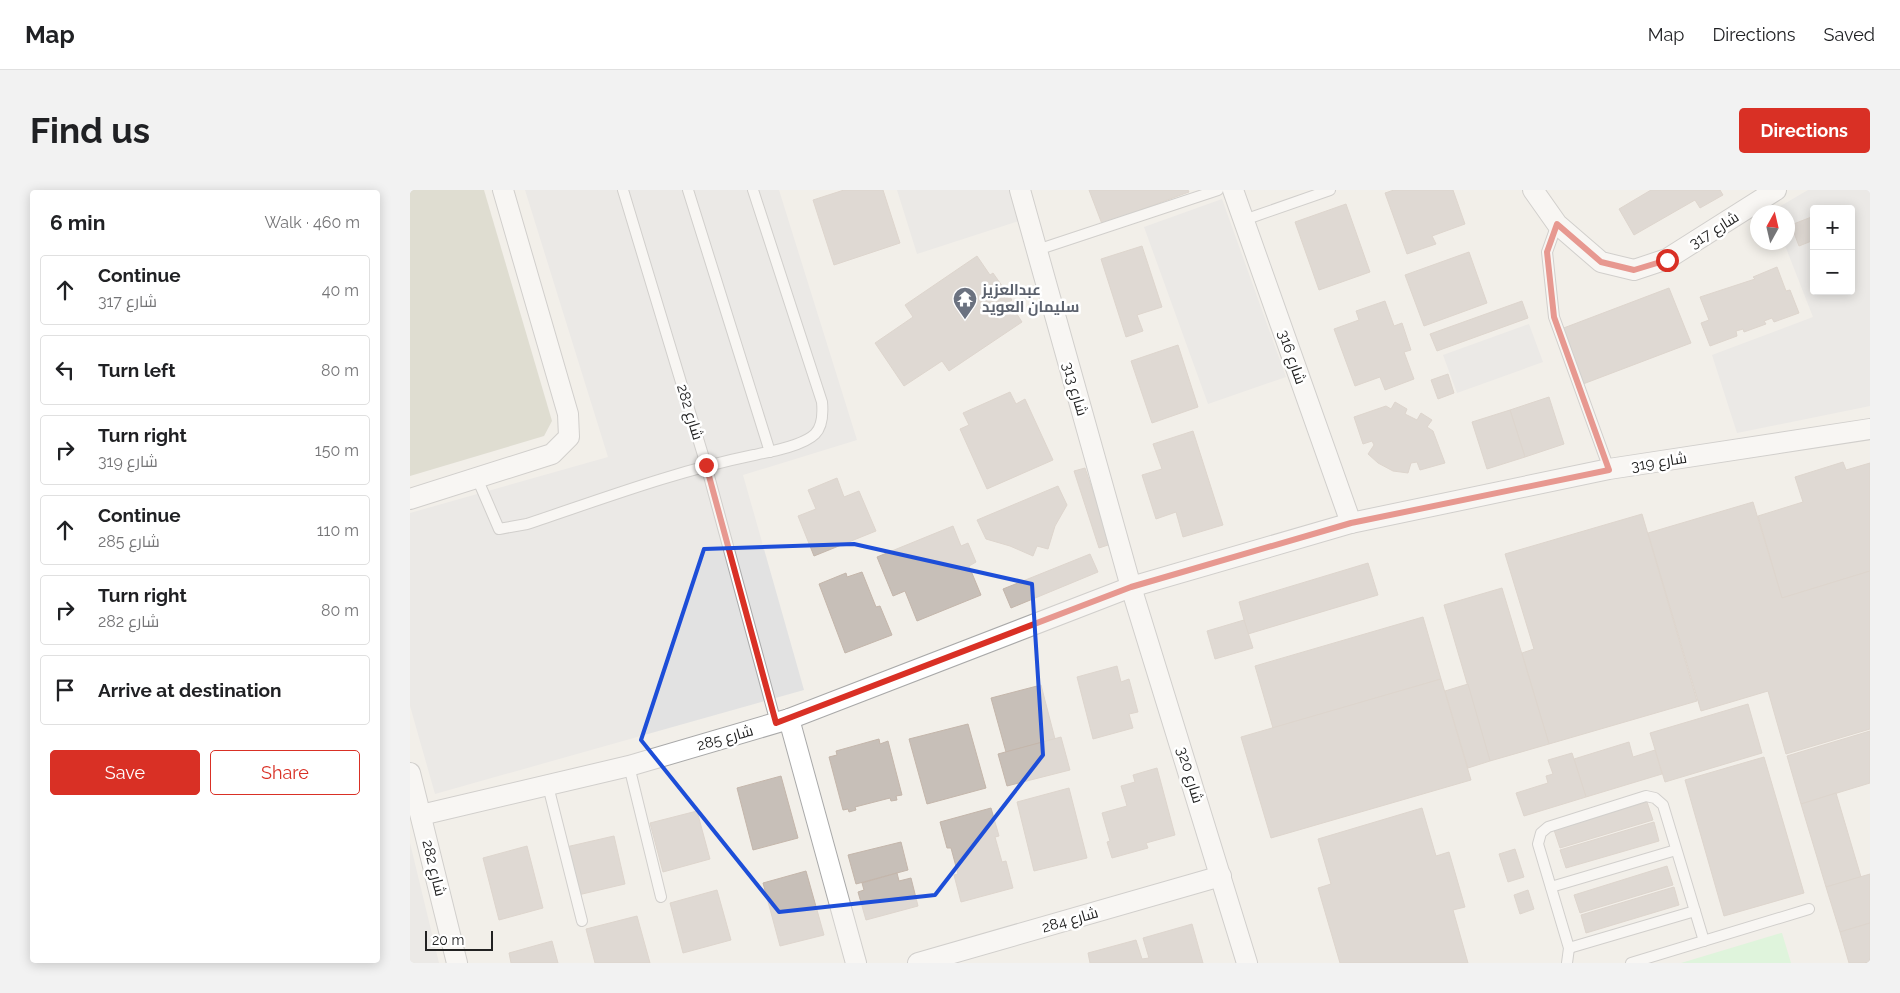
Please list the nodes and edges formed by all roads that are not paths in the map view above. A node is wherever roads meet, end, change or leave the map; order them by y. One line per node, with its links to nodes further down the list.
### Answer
1 (503, 190): 18 (street)
2 (623, 190): 16 (lane, شارع 282)
3 (688, 190): 15 (lane)
4 (753, 190): 15 (lane)
5 (1020, 190): 13 (street, شارع 313)
6 (1218, 190): 13 (lane)
7 (1233, 190): 11 (street, شارع 316)
8 (1330, 190): 11 (lane)
9 (1533, 190): 12 (street, شارع 317)
10 (1776, 190): 12 (street, شارع 317)
11 (1244, 220): 20 (street, شارع 316)
12 (1557, 224): 17 (lane)
13 (1036, 250): 21 (street, شارع 313)
14 (1870, 429): 17 (street, شارع 319)
15 (770, 452): 16 (lane)
16 (706, 465): 18 (lane); 22 (lane, شارع 282)
17 (1609, 470): 20 (street, شارع 319)
18 (478, 478): 19 (street)
19 (410, 499)
20 (1351, 523): 21 (street, شارع 319)
21 (1131, 587): 22 (street, شارع 285); 28 (street, شارع 320)
22 (783, 721): 23 (street, شارع 285); 37 (street)
23 (629, 766): 25 (street, شارع 285); 30 (lane)
24 (410, 773): 26 (street, شارع 282)
25 (548, 786): 26 (street, شارع 285); 33 (lane)
26 (421, 815): 36 (street, شارع 282)
27 (1676, 850): 29 (lane); 29 (lane); 32 (lane)
28 (1221, 876): 38 (street, شارع 284); 39 (street, شارع 320)
29 (1551, 887): 35 (lane)
30 (661, 897)
31 (1809, 909): 34 (lane)
32 (1695, 911): 34 (lane); 35 (lane)
33 (582, 921)
34 (1704, 941): 41 (lane)
35 (1569, 948): 40 (lane)
36 (457, 963)
37 (856, 963)
38 (918, 963)
39 (1247, 963)
40 (1567, 963)
41 (1630, 963)

